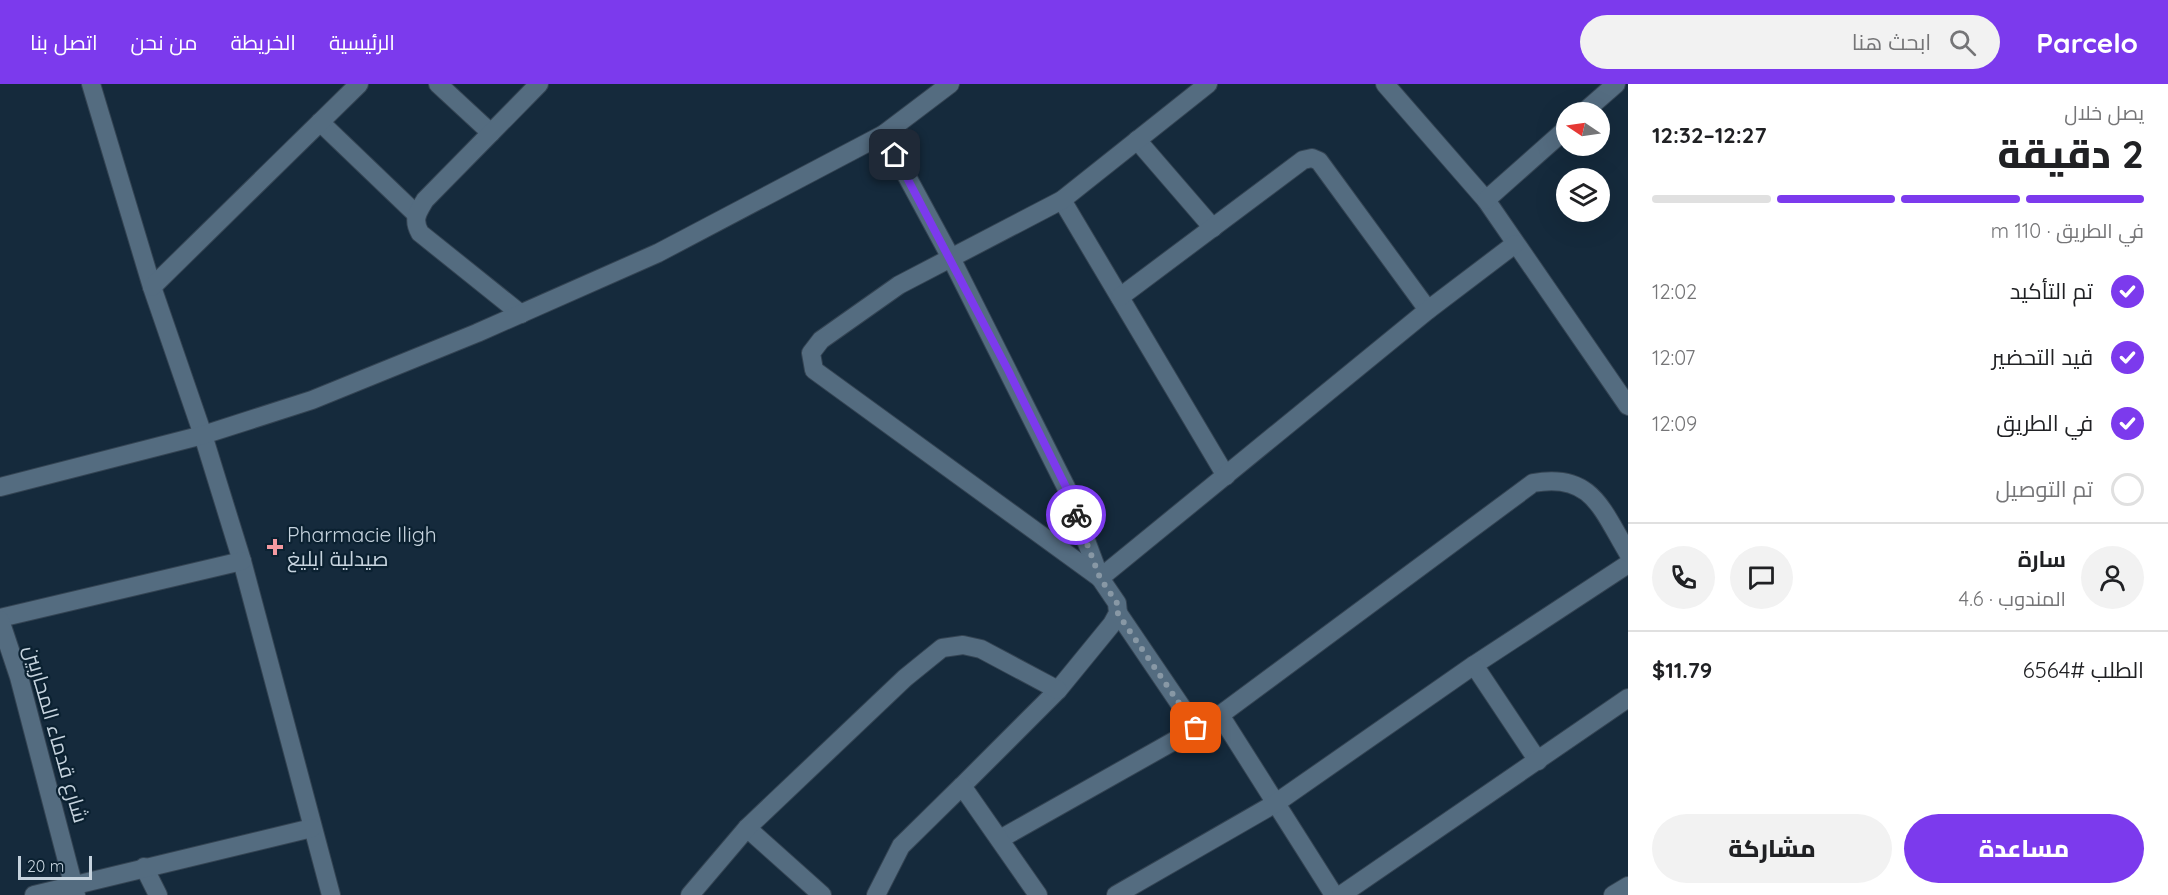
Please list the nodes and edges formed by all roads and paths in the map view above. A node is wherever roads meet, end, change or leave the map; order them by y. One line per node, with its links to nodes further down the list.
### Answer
1 (91, 84): 21 (street)
2 (359, 84): 10 (street)
3 (438, 84): 11 (street)
4 (539, 84): 11 (street)
5 (950, 84): 12 (street)
6 (1208, 84): 14 (street)
7 (1385, 84): 16 (street)
8 (1616, 84): 9 (street)
9 (1595, 102)
10 (320, 122): 17 (street); 21 (street)
11 (491, 133): 17 (street)
12 (884, 134): 20 (street); 24 (street)
13 (1556, 138): 16 (street)
14 (1137, 140): 15 (street); 18 (street)
15 (1062, 200): 20 (street); 22 (street)
16 (1486, 200): 19 (street)
17 (416, 214): 24 (street)
18 (1212, 228): 22 (street); 23 (street)
19 (1515, 244): 23 (street); 25 (street)
20 (951, 258): 32 (street); 32 (street)
21 (152, 287): 26 (street)
22 (1120, 297): 27 (street)
23 (1428, 310): 27 (street)
24 (521, 314): 26 (street)
25 (1628, 406)
26 (204, 435): 28 (street); 30 (street)
27 (1226, 476): 32 (street)
28 (0, 487)
29 (1628, 553): 38 (street)
30 (242, 561): 34 (street); 43 (street)
31 (1628, 564): 35 (street)
32 (1100, 578): 33 (street)
33 (1118, 614): 36 (street); 39 (street)
34 (0, 619): 48 (street, شارع قدماء المحاربين)
35 (1474, 664): 40 (street); 42 (street)
36 (1058, 690): 41 (street); 44 (street)
37 (1628, 698): 40 (street)
38 (1220, 715): 39 (street); 42 (street)
39 (1196, 728): 45 (street)
40 (1538, 761): 58 (street)
41 (962, 786): 45 (street); 54 (street)
42 (1276, 803): 56 (street); 57 (street)
43 (312, 828): 46 (street); 51 (street)
44 (747, 828): 52 (street); 53 (street)
45 (1000, 839): 55 (street)
46 (144, 867): 48 (street); 50 (street)
47 (1628, 886): 59 (street)
48 (75, 890): 49 (street)
49 (34, 895)
50 (158, 895)
51 (331, 895)
52 (690, 895)
53 (822, 895)
54 (876, 895)
55 (1038, 895)
56 (1116, 895)
57 (1334, 895)
58 (1341, 895)
59 (1612, 895)

